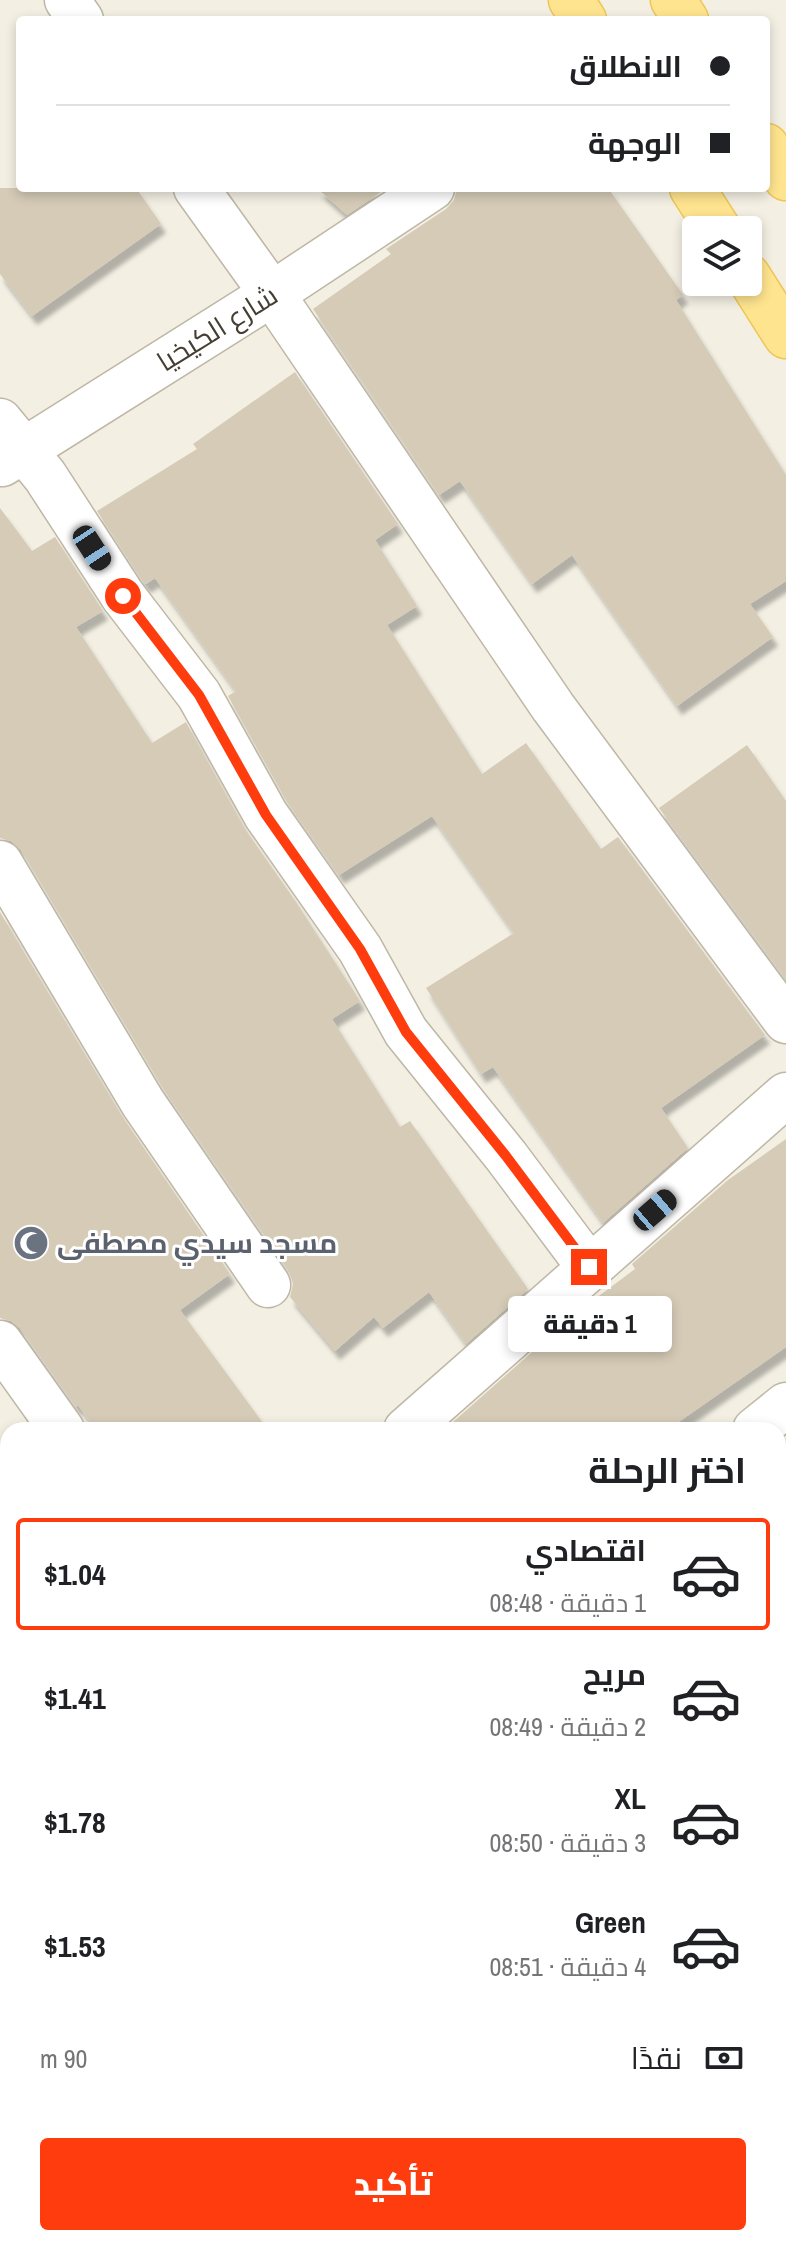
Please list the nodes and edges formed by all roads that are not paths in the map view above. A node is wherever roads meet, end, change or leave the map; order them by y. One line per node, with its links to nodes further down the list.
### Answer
1 (770, 152): 2 (main road)
2 (786, 178)
3 (199, 192): 7 (street)
4 (426, 192): 7 (street, شارع الكيخيا)
5 (695, 192): 6 (main road)
6 (710, 216)
7 (272, 294): 10 (street, شارع الكيخيا); 12 (street)
8 (761, 296): 9 (main road)
9 (786, 336)
10 (8, 444): 14 (street)
11 (0, 863): 15 (street)
12 (786, 1021)
13 (786, 1095): 14 (street)
14 (589, 1267): 19 (street)
15 (268, 1285)
16 (0, 1343): 18 (street)
17 (786, 1405): 20 (street)
18 (56, 1422)
19 (415, 1422)
20 (765, 1422)

